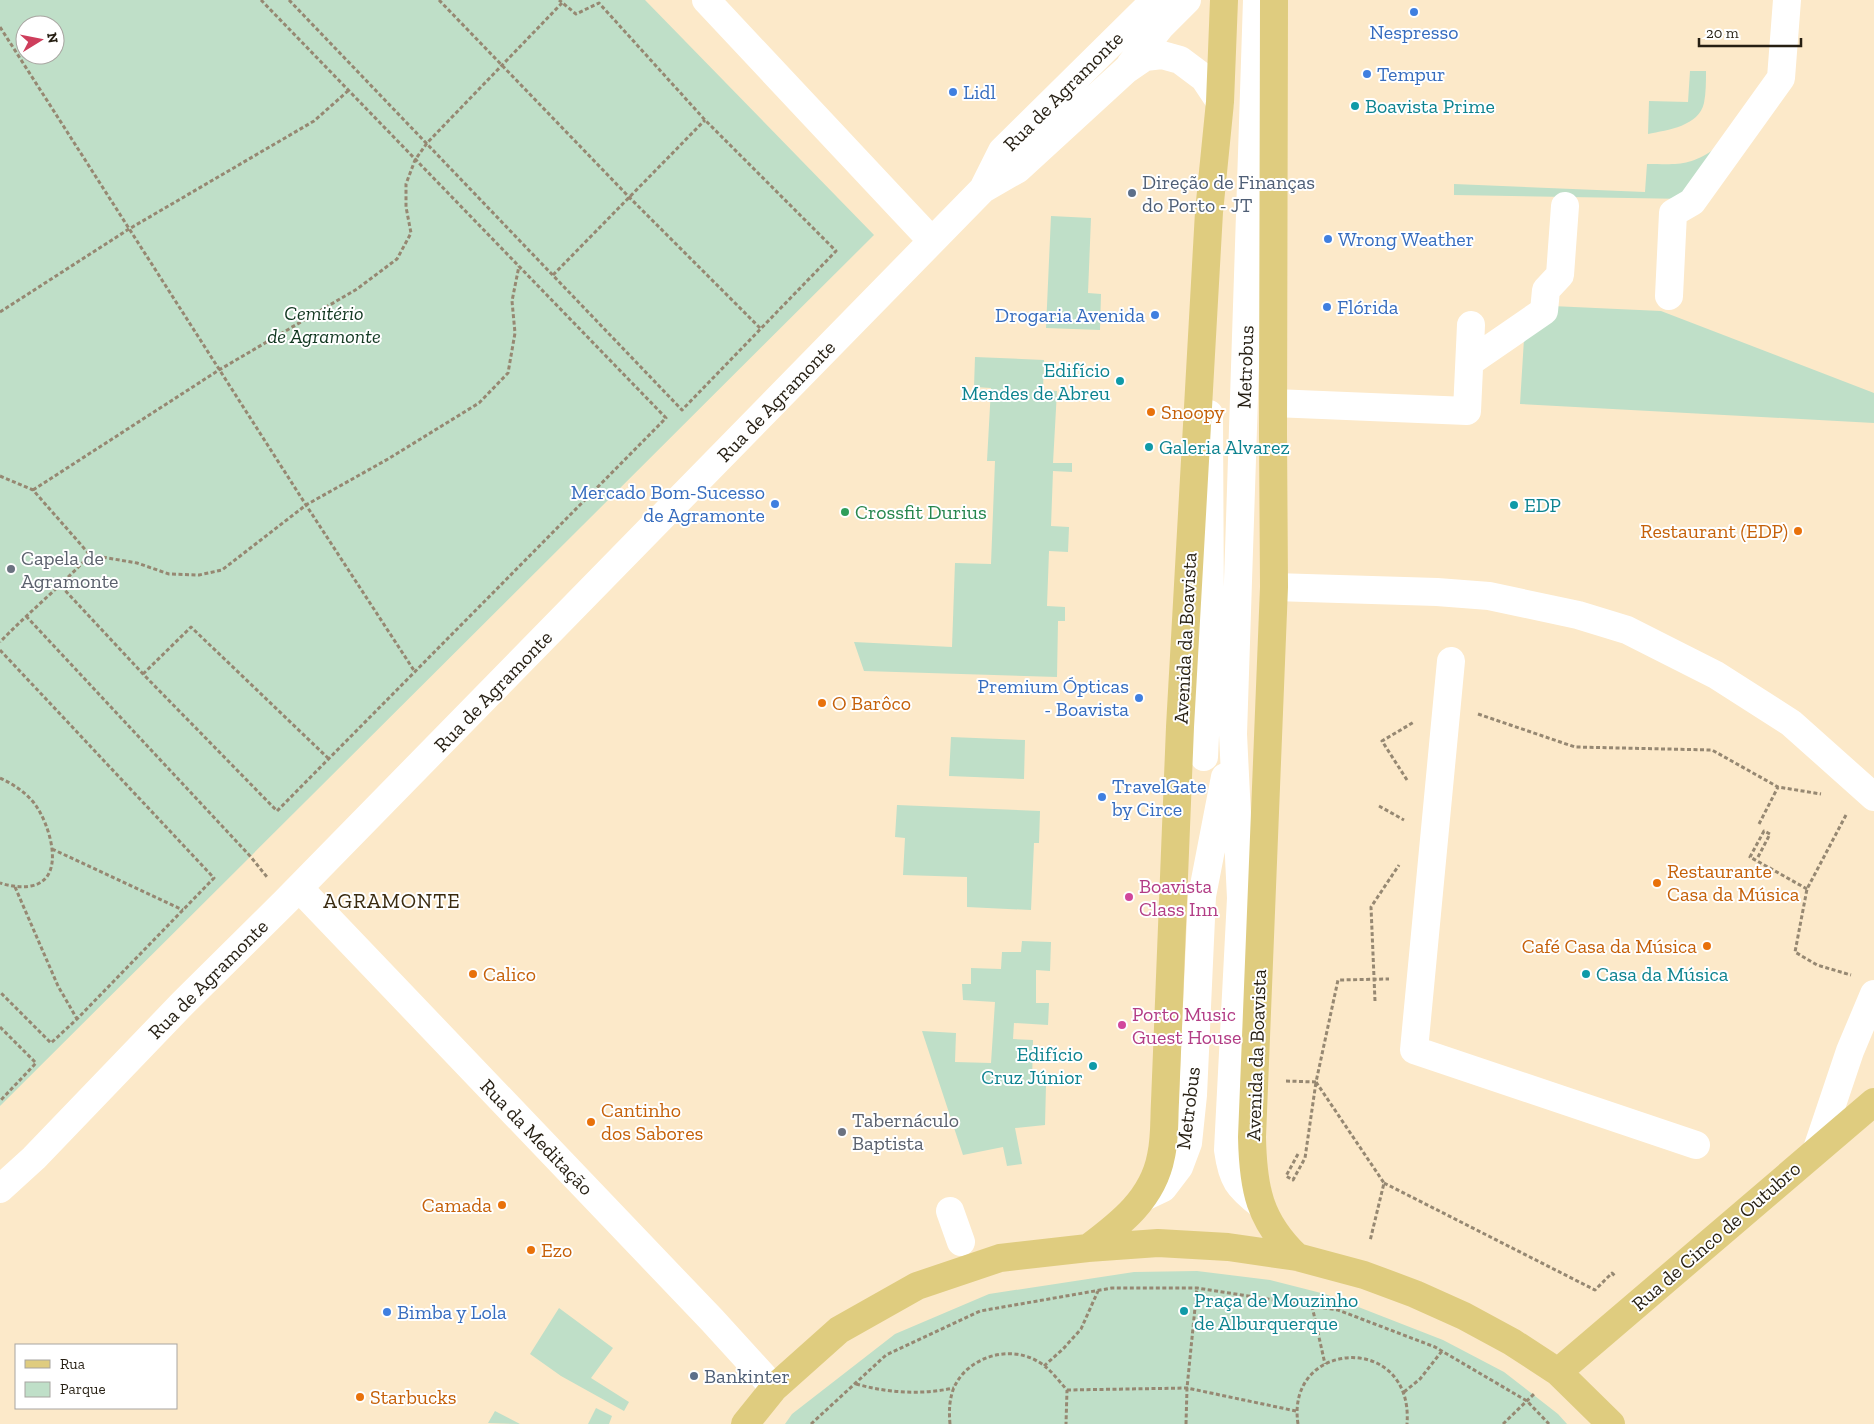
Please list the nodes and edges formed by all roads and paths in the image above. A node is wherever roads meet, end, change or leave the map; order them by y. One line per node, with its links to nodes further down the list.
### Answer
1 (261, 0): 15 (path)
2 (289, 0): 18 (path)
3 (439, 0): 13 (path)
4 (706, 0): 25 (street)
5 (1155, 0): 20 (street, Rua de Agramonte)
6 (1187, 0): 14 (street, Rua de Agramonte)
7 (1224, 0): 16 (main road, Avenida da Boavista)
8 (1257, 0): 49 (street, Metrobus)
9 (1274, 0): 34 (main road, Avenida da Boavista)
10 (1787, 0): 28 (street)
11 (561, 1): 13 (path); 17 (path)
12 (0, 27): 24 (path)
13 (502, 66): 18 (path); 21 (path)
14 (1126, 70): 16 (street, Rua de Agramonte); 20 (street, Rua de Agramonte)
15 (349, 90): 19 (path); 24 (path)
16 (1220, 102): 23 (main road, Avenida da Boavista)
17 (705, 120): 21 (path); 31 (path)
18 (427, 144): 19 (path); 27 (path)
19 (415, 160): 26 (path); 33 (path)
20 (983, 190): 25 (street, Rua de Agramonte)
21 (629, 197): 27 (path); 31 (path)
22 (1565, 206): 32 (street)
23 (1209, 212): 50 (street); 84 (main road, Avenida da Boavista)
24 (130, 229): 29 (path); 33 (path)
25 (932, 241): 66 (street, Rua de Agramonte)
26 (519, 266): 37 (path); 45 (path)
27 (553, 275): 31 (path)
28 (1669, 296)
29 (0, 312)
30 (1471, 325): 32 (street)
31 (761, 329)
32 (1470, 362): 34 (street)
33 (219, 370): 36 (path); 37 (path)
34 (1274, 402): 40 (main road, Avenida da Boavista)
35 (0, 476): 36 (path)
36 (33, 490): 38 (path)
37 (306, 505): 38 (path); 45 (path)
38 (90, 556): 39 (path)
39 (61, 586): 41 (path); 46 (path)
40 (1274, 587): 56 (street); 85 (main road, Avenida da Boavista)
41 (26, 616): 42 (path); 66 (path)
42 (0, 642)
43 (0, 650): 67 (path)
44 (1451, 661): 79 (street)
45 (415, 672): 51 (path)
46 (143, 674): 51 (path); 51 (path)
47 (1474, 713): 54 (path)
48 (1422, 718): 53 (path)
49 (1233, 734): 84 (street, Metrobus); 85 (street, Metrobus)
50 (1204, 757)
51 (329, 759)
52 (0, 778): 60 (path)
53 (1412, 787)
54 (1778, 787): 55 (path); 59 (path)
55 (1826, 795)
56 (1862, 802): 65 (path)
57 (1378, 806): 58 (path)
58 (1408, 822)
59 (1759, 824)
60 (52, 849): 64 (path); 67 (path)
61 (1758, 857): 65 (path)
62 (1402, 860): 69 (path)
63 (0, 883): 64 (path)
64 (15, 887): 73 (path)
65 (1807, 889): 68 (path)
66 (292, 895): 83 (street, Rua de Agramonte); 100 (street, Rua da Meditação)
67 (183, 910): 73 (path)
68 (1850, 975)
69 (1374, 980): 72 (path); 76 (path)
70 (0, 992): 73 (path)
71 (1874, 994): 80 (street)
72 (1375, 1001)
73 (77, 1019)
74 (0, 1027): 77 (path)
75 (1284, 1080): 76 (path)
76 (1316, 1082): 81 (path); 82 (path)
77 (0, 1101)
78 (1874, 1102): 80 (main road, Rua de Cinco de Outubro)
79 (1696, 1145)
80 (1817, 1149): 98 (main road, Rua de Cinco de Outubro)
81 (1298, 1154)
82 (1384, 1183): 87 (path); 91 (path)
83 (0, 1189)
84 (1144, 1197): 89 (main road, Avenida da Boavista)
85 (1261, 1205): 90 (main road, Avenida da Boavista)
86 (950, 1211): 88 (street)
87 (1370, 1241)
88 (960, 1242)
89 (1088, 1248): 90 (main road); 100 (main road)
90 (1297, 1257): 98 (main road)
91 (1616, 1277)
92 (1197, 1288): 93 (path); 94 (path); 102 (path)
93 (1099, 1290): 97 (path); 99 (path)
94 (1312, 1306): 95 (path); 96 (path)
95 (1442, 1351): 104 (path); 105 (path)
96 (1325, 1364): 104 (path); 106 (path)
97 (1044, 1366): 101 (path); 103 (path)
98 (1558, 1372): 105 (path); 116 (main road)
99 (855, 1384): 101 (path); 108 (path)
100 (774, 1388): 107 (main road)
101 (954, 1388): 109 (path)
102 (1187, 1388): 103 (path); 106 (path); 111 (path)
103 (1067, 1390): 110 (path)
104 (1404, 1392): 113 (path)
105 (1527, 1401): 114 (path); 115 (path)
106 (1296, 1411): 112 (path)
107 (745, 1424)
108 (811, 1424)
109 (950, 1424)
110 (1066, 1424)
111 (1186, 1424)
112 (1298, 1424)
113 (1407, 1424)
114 (1503, 1424)
115 (1549, 1424)
116 (1611, 1424)

